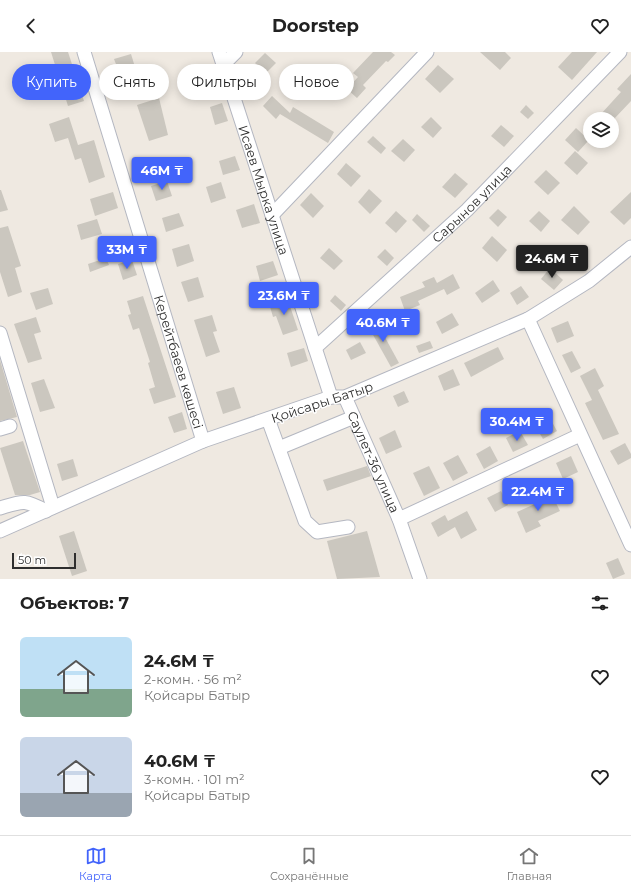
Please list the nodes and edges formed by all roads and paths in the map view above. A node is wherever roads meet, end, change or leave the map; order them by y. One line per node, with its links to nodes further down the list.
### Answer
1 (84, 52): 19 (street, Керейтбаеев көшесі)
2 (219, 52): 6 (street, Исаев Мырка улица)
3 (236, 52): 7 (street)
4 (427, 52): 9 (street)
5 (620, 52): 13 (street, Сарынов улица)
6 (223, 64)
7 (224, 64)
8 (234, 100): 9 (street, Исаев Мырка улица)
9 (272, 215): 13 (street, Исаев Мырка улица)
10 (631, 247): 11 (street, Қойсары Батыр)
11 (528, 319): 15 (street, Қойсары Батыр); 18 (street)
12 (0, 333): 22 (street)
13 (315, 348): 14 (street, Исаев Мырка улица)
14 (331, 397): 15 (street, Қойсары Батыр); 17 (street, Қойсары Батыр)
15 (345, 397): 16 (street, Саулет-36 улица)
16 (354, 417): 20 (street); 23 (street, Саулет-36 улица)
17 (268, 419): 19 (street, Қойсары Батыр); 20 (street)
18 (580, 434): 23 (street, Саулет-36 улица); 26 (street)
19 (203, 441): 22 (street, Қойсары Батыр)
20 (279, 448): 24 (street)
21 (1, 503): 22 (street)
22 (50, 509): 25 (street, Қойсары Батыр)
23 (399, 519): 27 (street)
24 (348, 527)
25 (0, 531)
26 (631, 545)
27 (420, 579)

